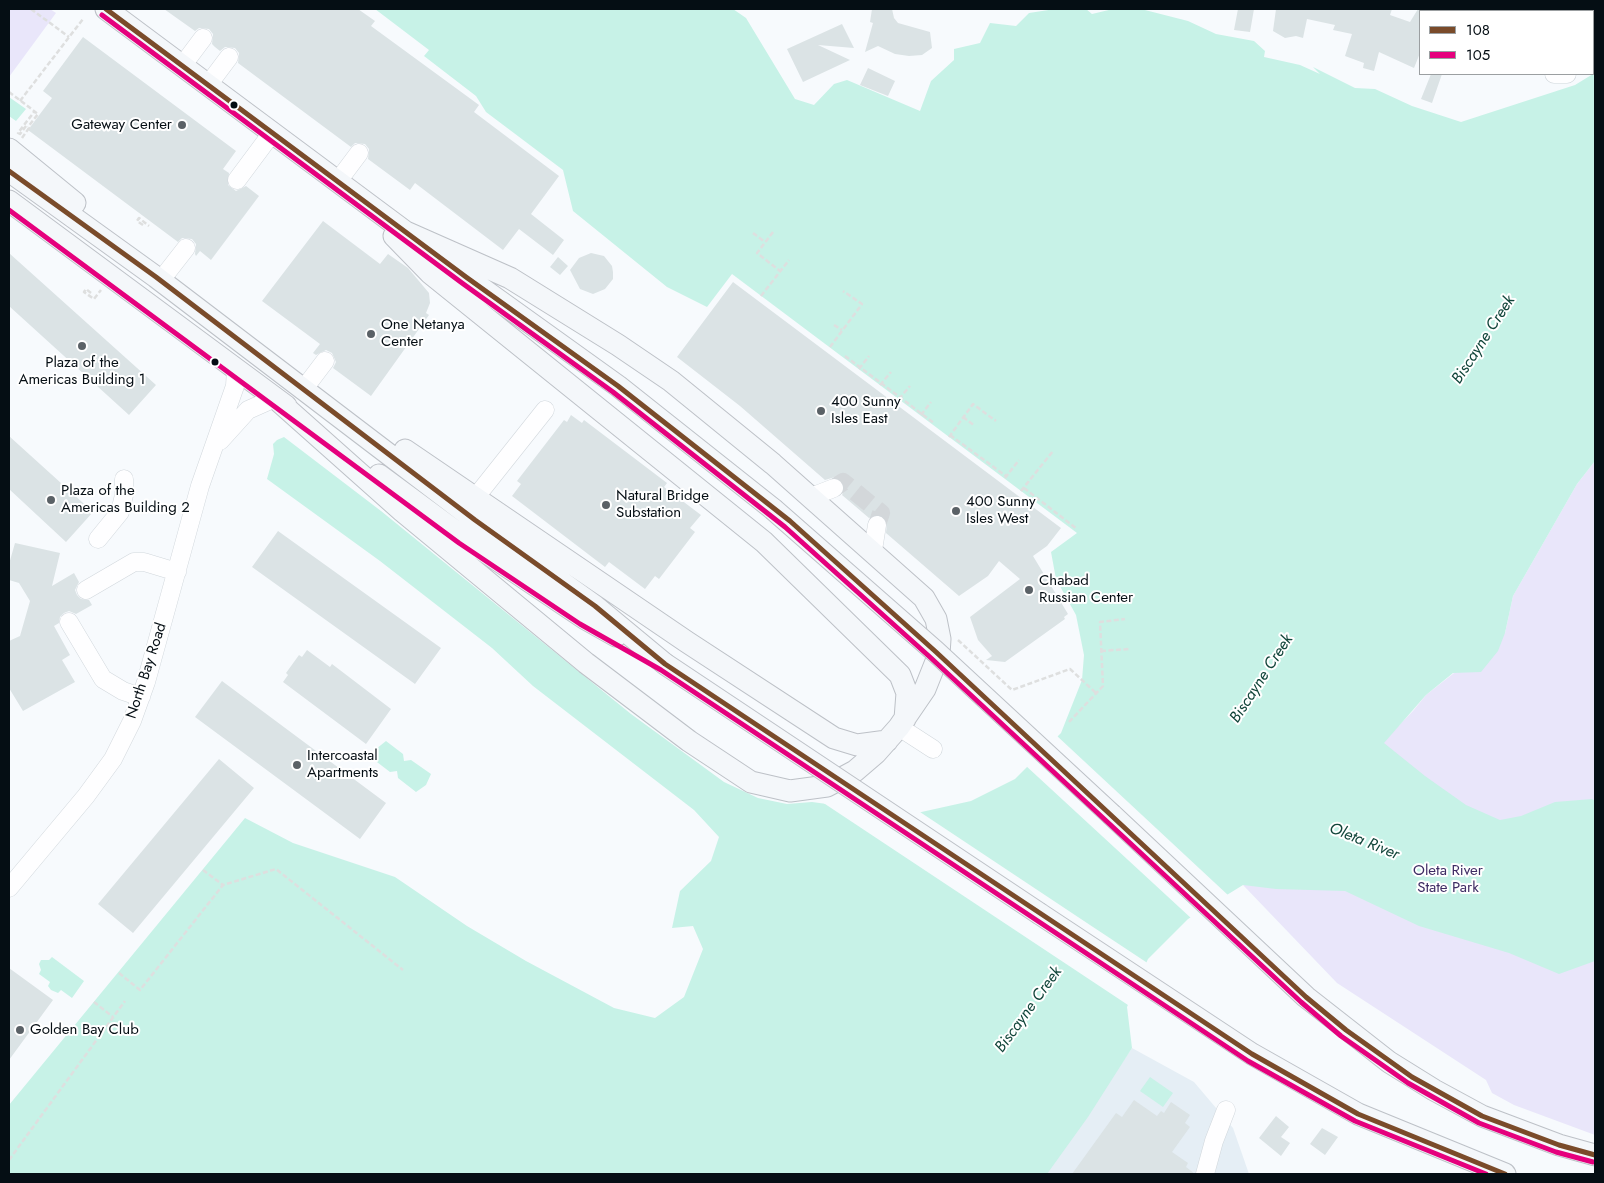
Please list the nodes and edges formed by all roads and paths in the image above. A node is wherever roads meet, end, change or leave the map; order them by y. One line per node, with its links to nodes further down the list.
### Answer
1 (31, 9): 4 (path)
2 (106, 9): 7 (main road)
3 (83, 19): 4 (path)
4 (69, 37): 10 (path)
5 (203, 38): 7 (street)
6 (229, 57): 8 (street)
7 (182, 66): 8 (main road)
8 (208, 85): 13 (main road)
9 (9, 92): 10 (path)
10 (20, 101): 11 (path)
11 (34, 112): 12 (path); 12 (path)
12 (28, 127): 14 (path)
13 (272, 132): 17 (street); 18 (main road)
14 (14, 145): 29 (main road)
15 (359, 153): 18 (street)
16 (9, 171): 29 (main road)
17 (237, 180)
18 (342, 184): 22 (main road); 78 (main road)
19 (9, 201): 40 (main road)
20 (143, 225): 21 (path)
21 (149, 226)
22 (406, 232): 61 (main road); 89 (main road, bridge)
23 (773, 232): 25 (path)
24 (753, 233): 25 (path)
25 (766, 242): 28 (path)
26 (186, 248): 29 (street)
27 (789, 260): 28 (path)
28 (780, 271): 33 (path)
29 (159, 279): 45 (main road)
30 (102, 288): 32 (path)
31 (842, 290): 35 (path)
32 (91, 293)
33 (761, 296)
34 (834, 325): 35 (path)
35 (842, 330): 36 (path)
36 (830, 347)
37 (845, 356): 41 (path)
38 (869, 356): 41 (path)
39 (324, 361): 45 (street)
40 (236, 368): 46 (main road); 56 (street, North Bay Road)
41 (860, 368): 43 (path)
42 (891, 372): 43 (path)
43 (881, 384): 47 (path)
44 (910, 386): 47 (path)
45 (303, 390): 50 (main road)
46 (275, 398): 56 (street, North Bay Road); 74 (main road); 78 (main road)
47 (900, 398): 51 (path)
48 (931, 402): 51 (path)
49 (544, 410): 62 (street)
50 (332, 412): 62 (main road); 74 (main road)
51 (921, 414): 54 (path)
52 (963, 417): 53 (path); 55 (path); 58 (path)
53 (996, 421)
54 (934, 423)
55 (975, 426)
56 (213, 450): 67 (street, North Bay Road)
57 (1053, 451): 64 (path)
58 (1019, 460)
59 (124, 479): 65 (street)
60 (834, 488): 61 (street)
61 (811, 497): 66 (main road)
62 (475, 498): 78 (main road)
63 (877, 525): 66 (street)
64 (1077, 529)
65 (98, 539)
66 (873, 550): 78 (main road)
67 (176, 572): 68 (street); 76 (street, North Bay Road)
68 (86, 590)
69 (1125, 619): 73 (path)
70 (69, 622): 76 (street)
71 (953, 636): 75 (path)
72 (1129, 649): 73 (path)
73 (1101, 650): 75 (path)
74 (664, 664): 92 (main road, bridge)
75 (1096, 693): 77 (path)
76 (141, 697): 82 (street, North Bay Road)
77 (1069, 722)
78 (897, 729): 79 (street)
79 (933, 749)
80 (203, 870): 81 (path)
81 (223, 886): 83 (path); 84 (path)
82 (9, 888)
83 (403, 970)
84 (119, 973)
85 (125, 1000): 87 (path)
86 (94, 1002): 87 (path)
87 (113, 1017): 90 (path)
88 (1226, 1110): 91 (street)
89 (1595, 1155)
90 (9, 1160)
91 (1205, 1174)
92 (1505, 1174)

